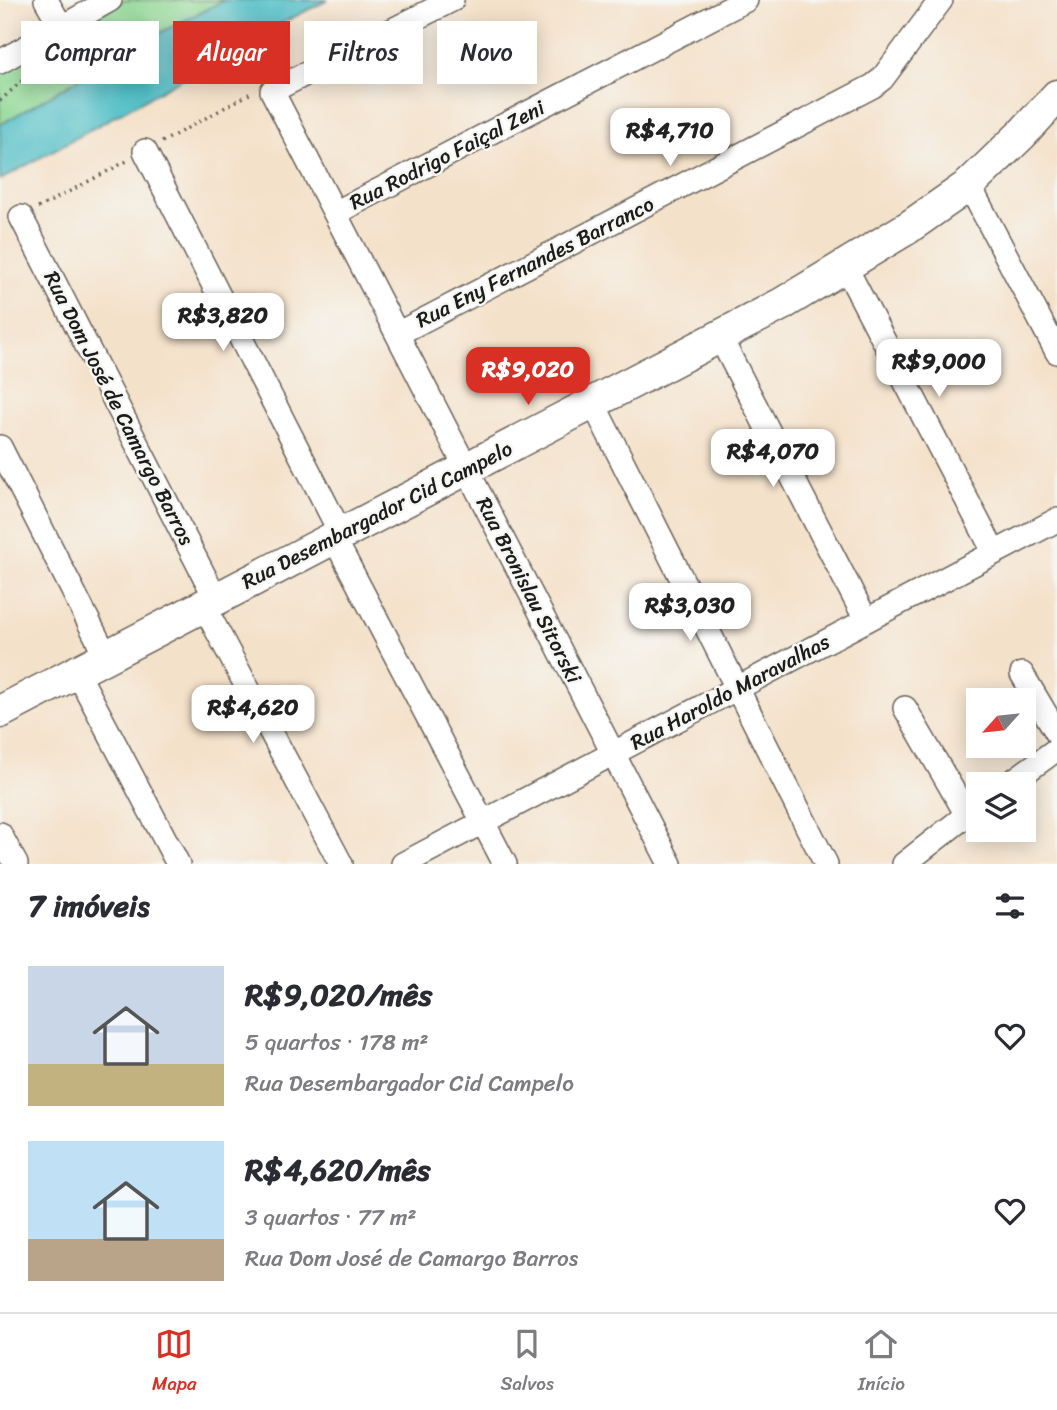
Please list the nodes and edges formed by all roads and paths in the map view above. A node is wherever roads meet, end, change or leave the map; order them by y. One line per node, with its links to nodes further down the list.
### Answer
1 (46, 0): 6 (street)
2 (110, 0): 7 (street)
3 (452, 0): 10 (street)
4 (746, 0): 14 (street, Rua Rodrigo Faiçal Zeni)
5 (941, 0): 17 (street, Rua Eny Fernandes Barranco)
6 (58, 21)
7 (74, 21)
8 (21, 50): 9 (street)
9 (0, 62)
10 (265, 90): 12 (path); 14 (street, Rua Bronislau Sitorski)
11 (1055, 103): 13 (street, Rua Desembargador Cid Campelo)
12 (145, 151): 15 (path); 24 (street)
13 (970, 185): 16 (street, Rua Desembargador Cid Campelo); 19 (street)
14 (335, 213): 17 (street, Rua Bronislau Sitorski)
15 (21, 218): 26 (street, Rua Dom José de Camargo Barros)
16 (845, 266): 18 (street, Rua Desembargador Cid Campelo); 25 (street)
17 (397, 334): 22 (street, Rua Bronislau Sitorski)
18 (720, 337): 20 (street, Rua Desembargador Cid Campelo); 27 (street)
19 (1057, 352)
20 (593, 403): 22 (street, Rua Desembargador Cid Campelo); 31 (street)
21 (0, 447): 28 (street)
22 (467, 469): 24 (street, Rua Desembargador Cid Campelo); 36 (street, Rua Bronislau Sitorski)
23 (1057, 520): 25 (street, Rua Haroldo Maravalhas)
24 (337, 536): 26 (street, Rua Desembargador Cid Campelo); 40 (street)
25 (995, 552): 27 (street, Rua Haroldo Maravalhas)
26 (210, 602): 28 (street, Rua Desembargador Cid Campelo); 44 (street, Rua Dom José de Camargo Barros)
27 (866, 620): 31 (street, Rua Haroldo Maravalhas)
28 (106, 656): 29 (street, Rua Desembargador Cid Campelo)
29 (77, 672): 33 (street, Rua Desembargador Cid Campelo); 43 (street)
30 (1022, 674): 34 (street)
31 (737, 688): 36 (street, Rua Haroldo Maravalhas); 48 (street)
32 (905, 708): 38 (street)
33 (0, 712)
34 (1057, 733)
35 (1057, 749): 37 (street)
36 (613, 753): 40 (street, Rua Haroldo Maravalhas); 47 (street, Rua Bronislau Sitorski)
37 (1025, 772)
38 (966, 800)
39 (966, 815): 49 (street)
40 (483, 822): 45 (street, Rua Haroldo Maravalhas); 46 (street)
41 (0, 834): 42 (street)
42 (16, 864)
43 (178, 864)
44 (341, 864)
45 (403, 864)
46 (505, 864)
47 (670, 864)
48 (826, 864)
49 (904, 864)

